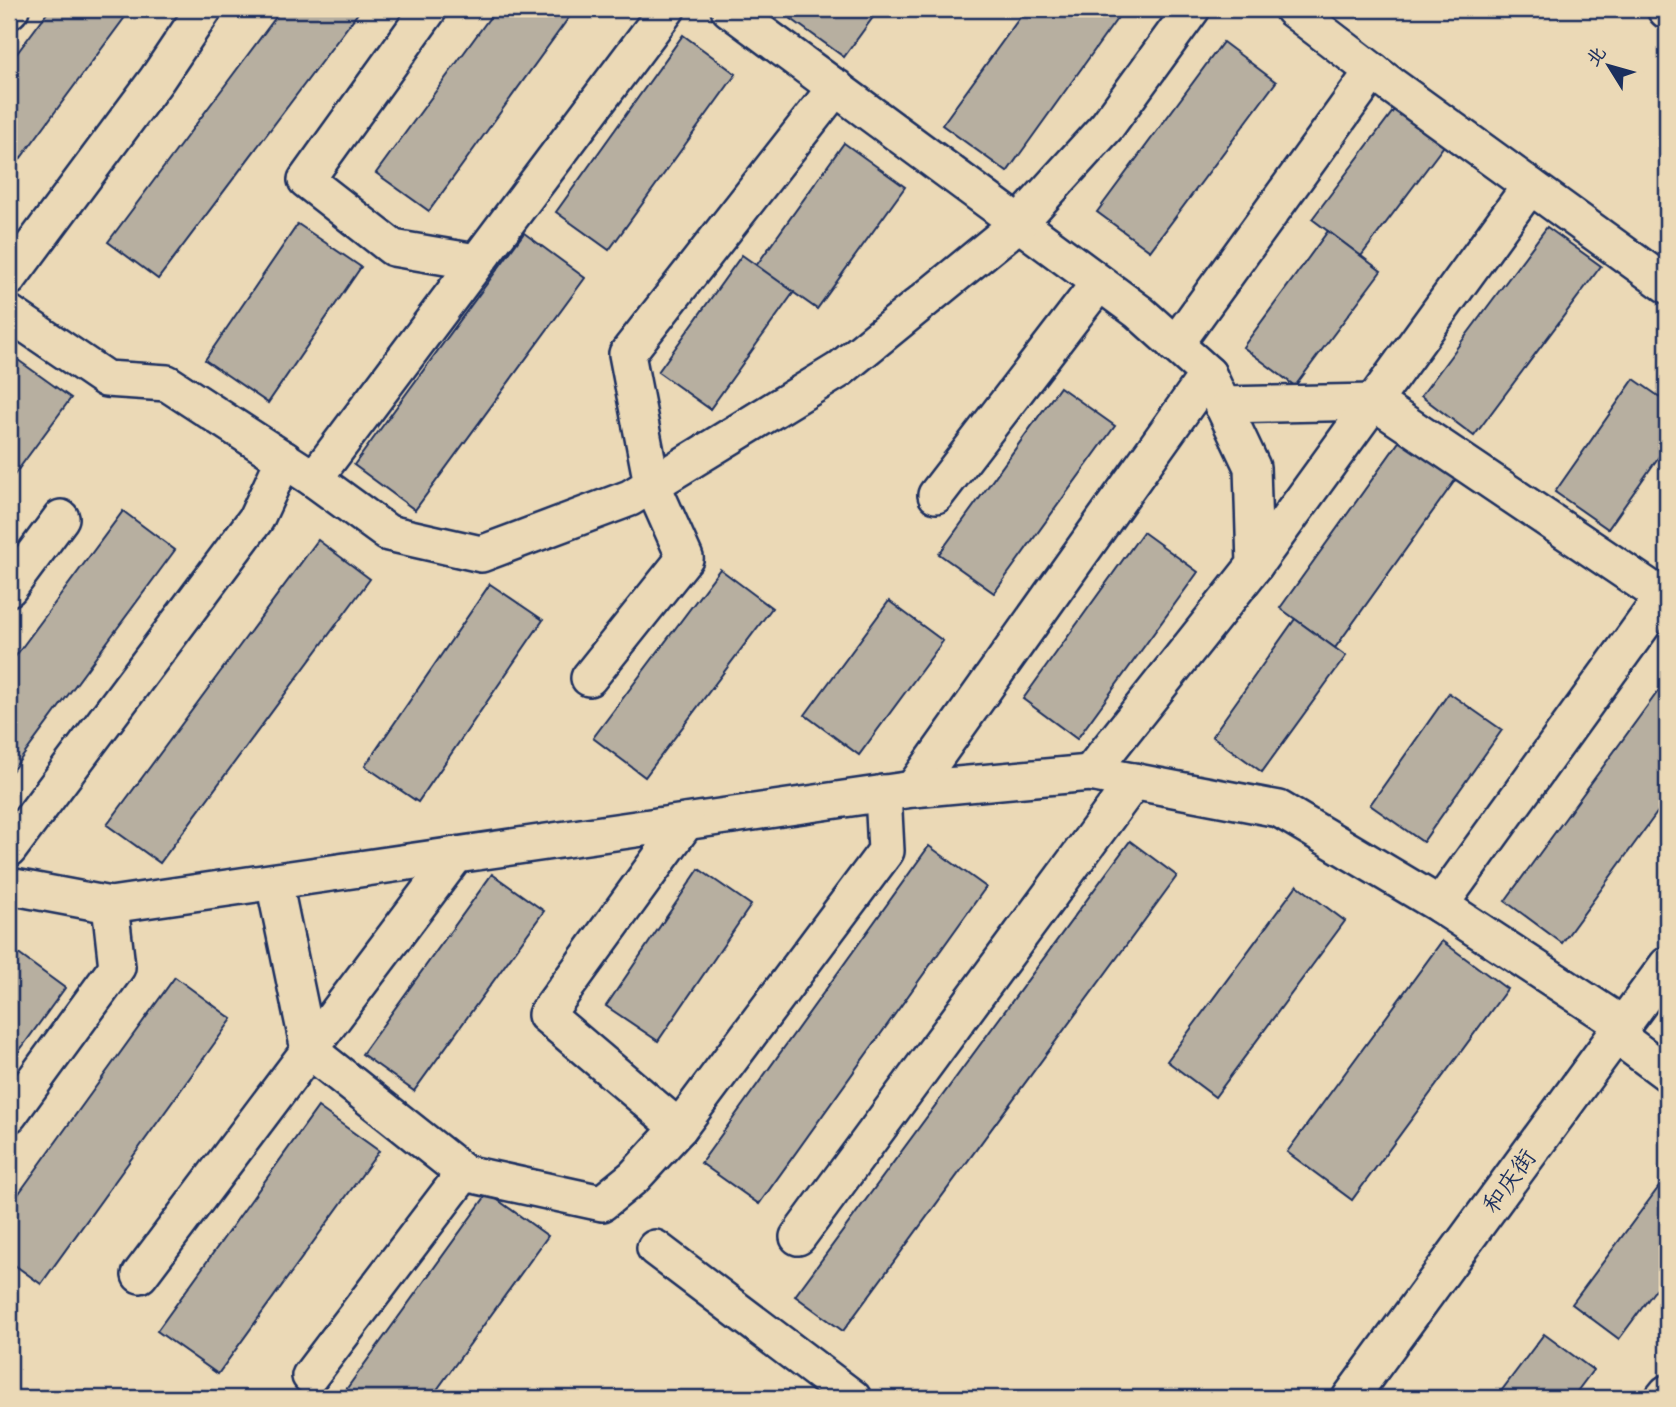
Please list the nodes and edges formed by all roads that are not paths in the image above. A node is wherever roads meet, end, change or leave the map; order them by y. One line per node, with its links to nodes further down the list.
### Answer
1 (204, 9): 12 (street)
2 (429, 9): 11 (street)
3 (667, 9): 11 (street)
4 (729, 9): 8 (street)
5 (1192, 9): 10 (street)
6 (1292, 9): 7 (street)
7 (1373, 71): 9 (street); 16 (street)
8 (836, 87): 10 (street); 22 (street)
9 (1530, 186): 14 (street); 18 (street)
10 (1019, 223): 13 (street); 22 (street)
11 (476, 262): 21 (street)
12 (9, 278)
13 (1099, 282): 16 (street); 23 (street)
14 (1667, 285)
15 (9, 313): 20 (street)
16 (1175, 345): 17 (street)
17 (1208, 374): 19 (street); 31 (street)
18 (1374, 402): 19 (street); 25 (street); 27 (street)
19 (1222, 405): 25 (street)
20 (284, 459): 21 (street); 33 (street)
21 (314, 479): 22 (street)
22 (652, 484): 28 (street)
23 (936, 495)
24 (61, 518): 26 (street)
25 (1255, 565): 29 (street)
26 (9, 588)
27 (1665, 594): 38 (street)
28 (589, 678)
29 (1090, 773): 30 (street); 31 (street)
30 (1133, 781): 38 (street); 46 (street)
31 (898, 791): 32 (street); 44 (street)
32 (686, 822): 34 (street); 44 (street)
33 (9, 849)
34 (456, 855): 35 (street); 41 (street)
35 (274, 881): 37 (street); 41 (street)
36 (9, 886): 37 (street)
37 (110, 905): 43 (street)
38 (1440, 905): 40 (street)
39 (1667, 965): 40 (street, 和庆街)
40 (1620, 1030): 42 (street); 52 (street, 和庆街)
41 (309, 1051): 45 (street); 48 (street)
42 (1667, 1073)
43 (9, 1115)
44 (679, 1128): 45 (street)
45 (464, 1173): 49 (street)
46 (798, 1237)
47 (655, 1248): 51 (street)
48 (141, 1275)
49 (310, 1376)
50 (1667, 1393): 53 (street)
51 (853, 1398)
52 (1350, 1398)
53 (1663, 1398)

